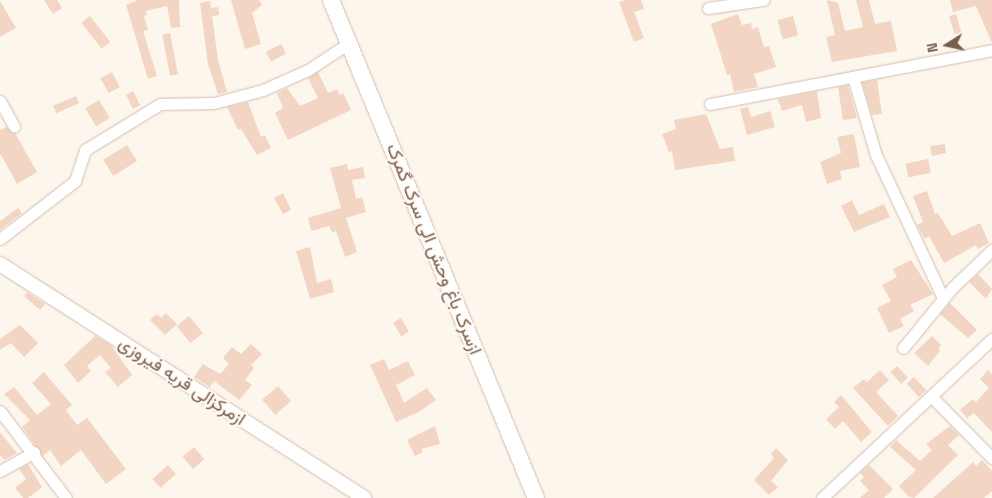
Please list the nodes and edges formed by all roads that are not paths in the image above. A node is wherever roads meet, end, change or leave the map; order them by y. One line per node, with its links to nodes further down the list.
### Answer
1 (331, 0): 4 (main road, ازسرک باغ وحش الی سرک گمرک)
2 (762, 0): 3 (street)
3 (708, 8)
4 (349, 44): 10 (street); 23 (main road, ازسرک باغ وحش الی سرک گمرک)
5 (992, 50): 6 (street)
6 (853, 77): 8 (street); 13 (street)
7 (0, 100): 9 (street)
8 (710, 104)
9 (14, 126)
10 (0, 239)
11 (992, 250): 13 (street)
12 (0, 264): 22 (street, ازمرکزالی قریه فیروزی)
13 (943, 298): 15 (street)
14 (992, 339): 16 (street)
15 (903, 348)
16 (931, 396): 19 (street); 24 (street)
17 (0, 411): 18 (street)
18 (34, 452): 20 (street); 21 (street)
19 (992, 458)
20 (0, 470)
21 (66, 498)
22 (364, 498)
23 (536, 498)
24 (822, 498)

